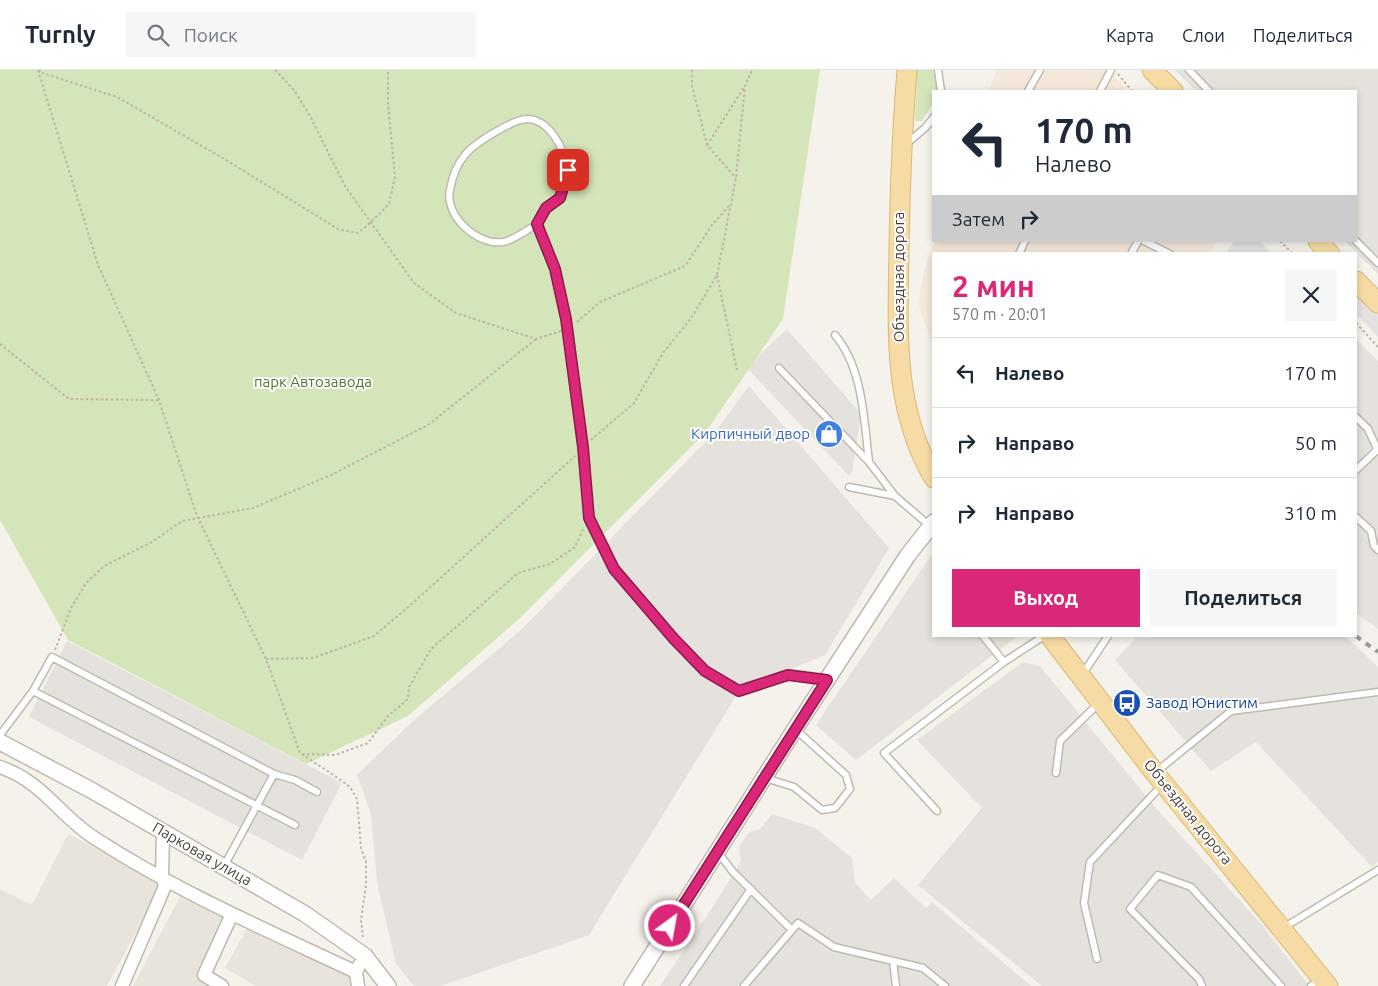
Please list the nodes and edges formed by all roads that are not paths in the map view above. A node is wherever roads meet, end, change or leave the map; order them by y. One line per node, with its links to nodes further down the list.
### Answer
1 (907, 70): 13 (main road, Объездная дорога)
2 (938, 70): 7 (lane)
3 (1040, 70): 8 (lane)
4 (1113, 70): 9 (lane)
5 (1152, 70): 10 (main road)
6 (1189, 70): 11 (lane)
7 (941, 90)
8 (1029, 90)
9 (1101, 90)
10 (1172, 90)
11 (1208, 90)
12 (932, 119): 13 (lane)
13 (901, 148): 29 (main road, Объездная дорога)
14 (537, 224): 14 (lane); 41 (lane)
15 (1146, 242): 18 (lane)
16 (1319, 242): 19 (main road)
17 (1357, 242): 20 (lane)
18 (1166, 252)
19 (1328, 252)
20 (1378, 263)
21 (1357, 282): 22 (main road)
22 (1378, 303)
23 (835, 335): 27 (lane)
24 (779, 368): 27 (lane)
25 (1357, 419): 26 (lane)
26 (1378, 451): 28 (lane)
27 (869, 462): 31 (lane)
28 (1357, 469)
29 (932, 475)
30 (849, 487): 31 (lane)
31 (895, 496): 33 (lane)
32 (1357, 518): 34 (lane)
33 (932, 524): 41 (street)
34 (1378, 550)
35 (984, 637): 39 (lane)
36 (1042, 637): 39 (lane)
37 (1051, 637): 40 (main road, Объездная дорога)
38 (1107, 637): 40 (lane)
39 (1004, 662): 55 (lane)
40 (1081, 676): 44 (main road, Объездная дорога)
41 (827, 680): 45 (street)
42 (33, 691): 46 (lane); 50 (lane); 54 (lane)
43 (1378, 692): 52 (lane)
44 (1100, 701): 49 (lane); 52 (main road, Объездная дорога)
45 (795, 729): 51 (street); 51 (lane)
46 (0, 735)
47 (6, 745): 48 (street); 57 (street, Парковая улица)
48 (3, 768): 61 (street)
49 (1056, 773)
50 (274, 774): 53 (lane); 54 (lane)
51 (764, 777): 58 (street)
52 (1160, 778): 64 (main road, Объездная дорога); 66 (lane)
53 (317, 792)
54 (256, 805): 56 (lane); 59 (lane)
55 (937, 811)
56 (294, 825)
57 (164, 832): 59 (street, Парковая улица); 61 (street)
58 (717, 850): 62 (lane); 74 (street)
59 (224, 866): 68 (street, Парковая улица)
60 (1378, 870): 64 (lane)
61 (162, 876): 63 (street); 70 (street)
62 (751, 890): 65 (lane); 75 (lane)
63 (232, 914): 68 (street); 71 (street)
64 (1282, 928): 69 (main road, Объездная дорога)
65 (792, 930): 67 (lane); 76 (lane)
66 (1097, 959)
67 (892, 960): 77 (lane); 78 (lane)
68 (361, 963): 72 (street); 73 (street, Парковая улица)
69 (1320, 983)
70 (122, 986)
71 (222, 986)
72 (358, 986)
73 (388, 986)
74 (632, 986)
75 (684, 986)
76 (744, 986)
77 (896, 986)
78 (945, 986)
79 (1202, 986): 80 (lane)
80 (1281, 986)

